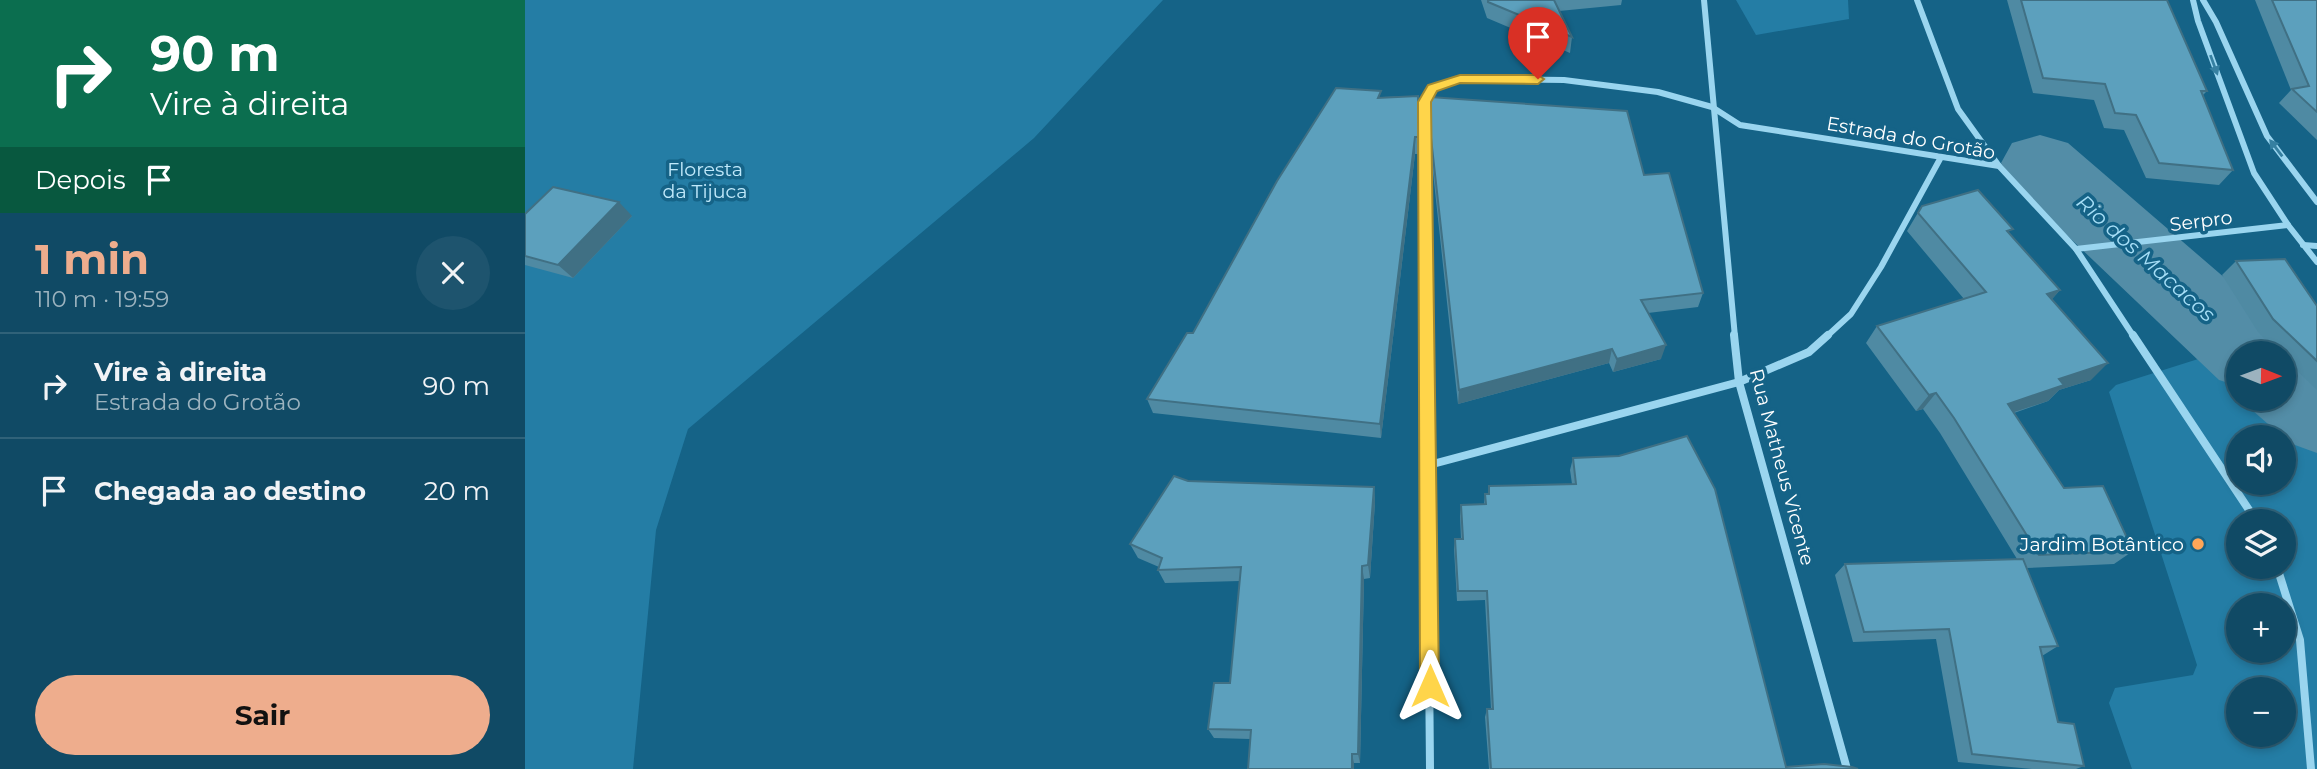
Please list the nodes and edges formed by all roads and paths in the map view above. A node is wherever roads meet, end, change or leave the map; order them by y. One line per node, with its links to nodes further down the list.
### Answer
1 (1704, 0): 5 (street, Rua Matheus Vicente)
2 (1917, 0): 7 (street)
3 (2193, 0): 9 (street, one-way to 9)
4 (2203, 0): 8 (street, one-way to 4)
5 (1712, 107): 6 (street, Estrada do Grotão); 14 (street, Rua Matheus Vicente); 15 (street, Estrada do Grotão)
6 (1940, 159): 7 (street, Estrada do Grotão); 14 (street)
7 (1999, 166): 12 (street, Estrada do Grotão)
8 (2317, 202)
9 (2288, 225): 10 (street); 12 (street, Serpro)
10 (2302, 244): 11 (street); 13 (street)
11 (2317, 246)
12 (2075, 250): 16 (street, Estrada do Grotão)
13 (2317, 261)
14 (1739, 382): 15 (street); 19 (street, Rua Matheus Vicente)
15 (1429, 465): 18 (street)
16 (2248, 509)
17 (2281, 579): 20 (street)
18 (1430, 769)
19 (1847, 769)
20 (2311, 769)

